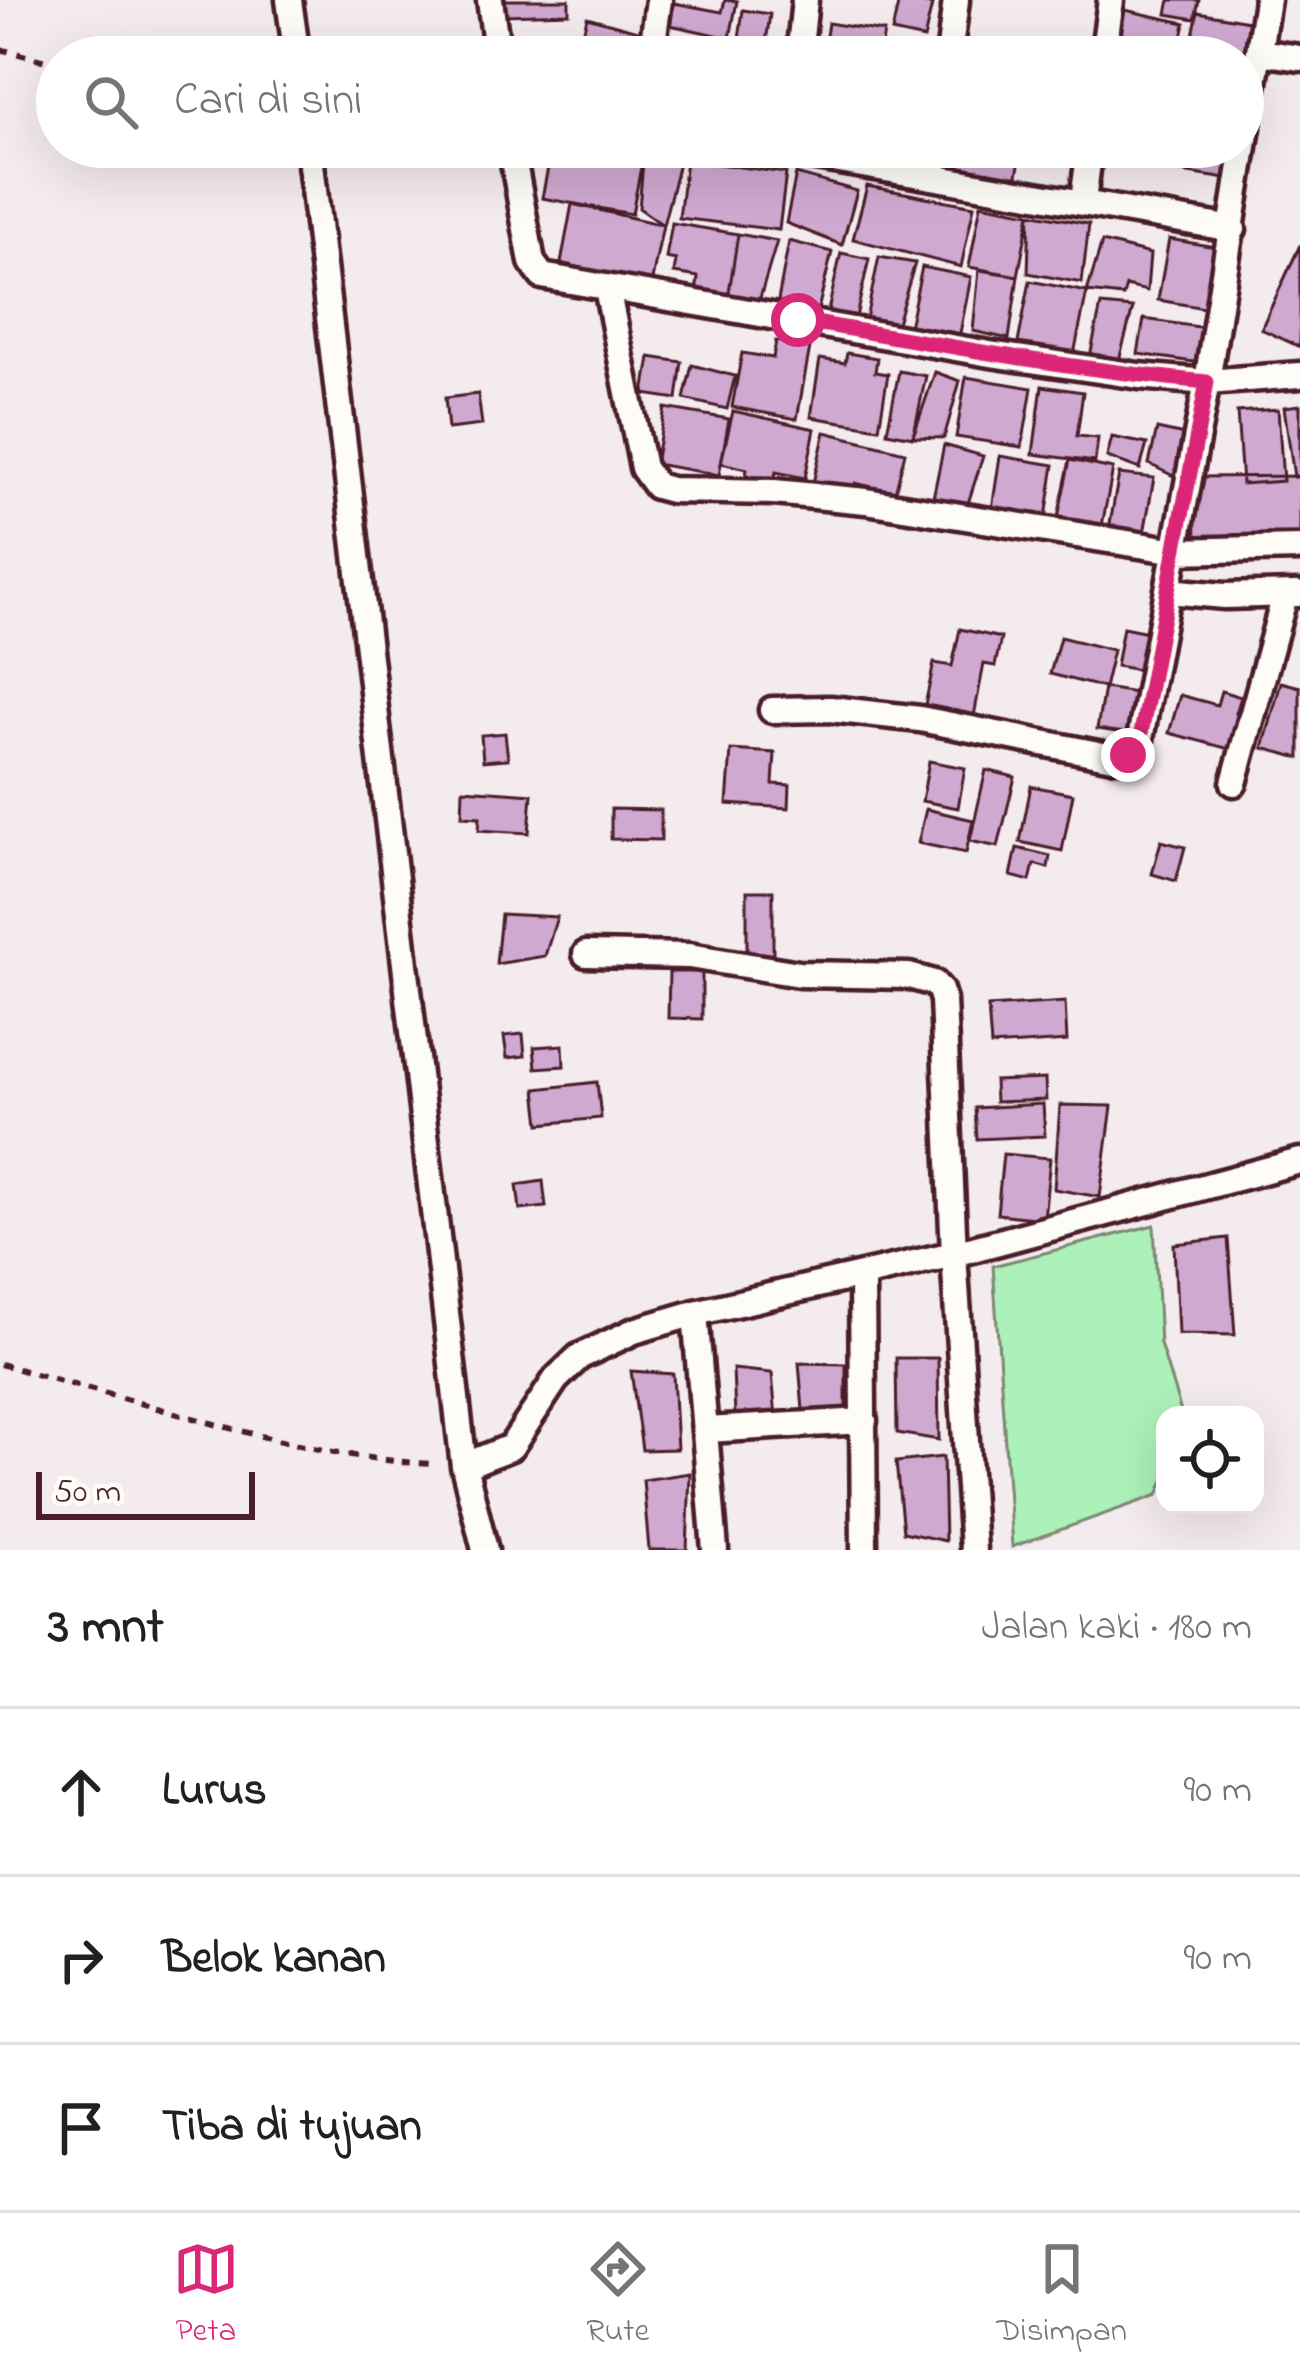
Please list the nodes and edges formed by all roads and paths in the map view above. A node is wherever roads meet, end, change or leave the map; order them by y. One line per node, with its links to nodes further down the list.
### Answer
1 (289, 0): 8 (street)
2 (490, 0): 9 (street)
3 (659, 0): 10 (street)
4 (805, 0): 11 (street)
5 (956, 0): 12 (street)
6 (1111, 0): 13 (street)
7 (1267, 0): 14 (street)
8 (293, 36)
9 (495, 36)
10 (654, 36)
11 (801, 36)
12 (952, 36)
13 (1105, 36)
14 (1262, 36)
15 (0, 49): 17 (path)
16 (1264, 53): 18 (street)
17 (36, 58)
18 (1300, 58)
19 (311, 168): 45 (street)
20 (515, 168): 28 (street)
21 (887, 168): 25 (street)
22 (935, 168): 25 (street)
23 (1087, 168): 26 (street)
24 (1242, 168): 27 (street)
25 (934, 177): 26 (street)
26 (1083, 201): 27 (street)
27 (1233, 229): 30 (street)
28 (608, 288): 30 (street); 32 (street)
29 (1300, 375): 30 (street)
30 (1207, 382): 32 (street)
31 (1300, 548): 32 (street)
32 (1177, 551): 33 (street)
33 (1168, 591): 34 (street); 35 (street)
34 (1293, 594): 36 (street)
35 (772, 710)
36 (1234, 783)
37 (586, 955): 39 (street)
38 (1300, 1161): 39 (street)
39 (954, 1254): 40 (street); 49 (street)
40 (862, 1276): 41 (street); 43 (street)
41 (695, 1313): 44 (street); 45 (street)
42 (0, 1364): 45 (path)
43 (864, 1421): 44 (street); 48 (street)
44 (706, 1430): 47 (street)
45 (464, 1466): 46 (street)
46 (485, 1550)
47 (715, 1550)
48 (864, 1550)
49 (973, 1550)

